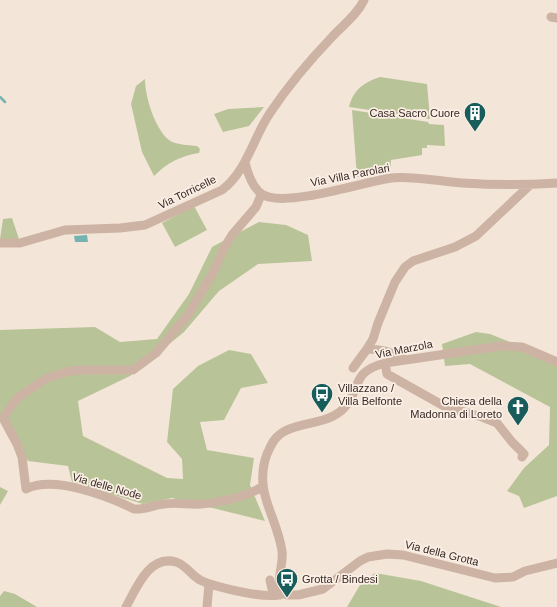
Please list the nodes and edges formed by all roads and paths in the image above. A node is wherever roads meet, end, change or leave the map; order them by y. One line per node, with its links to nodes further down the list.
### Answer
1 (364, 0): 2 (street, Via Torricelle)
2 (245, 162): 5 (street); 6 (street, Via Torricelle)
3 (557, 183): 4 (street, Via Villa Parolari)
4 (530, 185): 5 (street, Via Villa Parolari); 7 (street)
5 (261, 195): 13 (street, Via delle Node)
6 (0, 242)
7 (367, 349): 8 (street); 11 (street)
8 (404, 359): 9 (street, Via Marzola); 10 (street, Via Marzola)
9 (557, 362)
10 (385, 363): 12 (street); 13 (street, Via Marzola)
11 (353, 368)
12 (522, 457)
13 (262, 487): 17 (street, Via Marzola)
14 (557, 563): 17 (street, Via della Grotta)
15 (270, 580): 17 (street)
16 (209, 584): 17 (street, Via della Grotta); 18 (street, Via della Grotta); 19 (street)
17 (282, 594)
18 (126, 607)
19 (207, 607)

